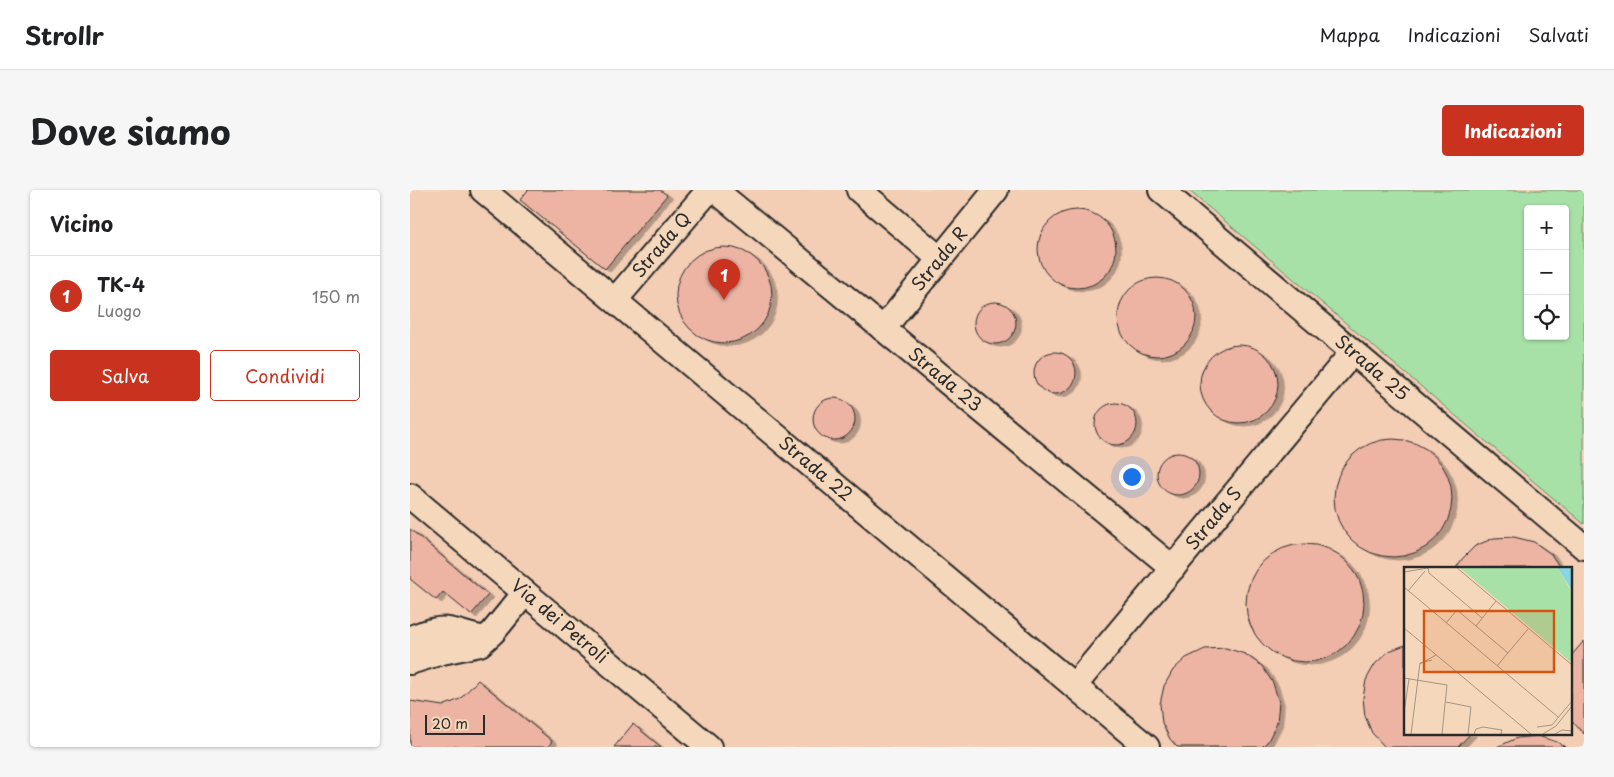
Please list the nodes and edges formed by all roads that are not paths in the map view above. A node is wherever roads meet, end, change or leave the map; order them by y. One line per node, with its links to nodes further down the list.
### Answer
1 (483, 190): 8 (street, Strada 22)
2 (709, 190): 8 (street, Strada Q)
3 (715, 190): 9 (street, Strada 23)
4 (859, 190): 7 (street)
5 (996, 190): 7 (street, Strada R)
6 (1161, 190): 10 (street, Strada 25)
7 (940, 259): 9 (street, Strada R)
8 (615, 300): 18 (street, Strada 22)
9 (883, 329): 13 (street, Strada 23)
10 (1353, 352): 12 (street, Strada 25); 13 (street, Strada S)
11 (410, 496): 14 (street, Via dei Petroli)
12 (1584, 547)
13 (1173, 568): 18 (street, Strada S)
14 (525, 593): 16 (street); 19 (street, Via dei Petroli)
15 (410, 638): 16 (street)
16 (485, 638): 17 (street)
17 (410, 662)
18 (1074, 686): 20 (street, Strada 22)
19 (709, 747)
20 (1148, 747)

